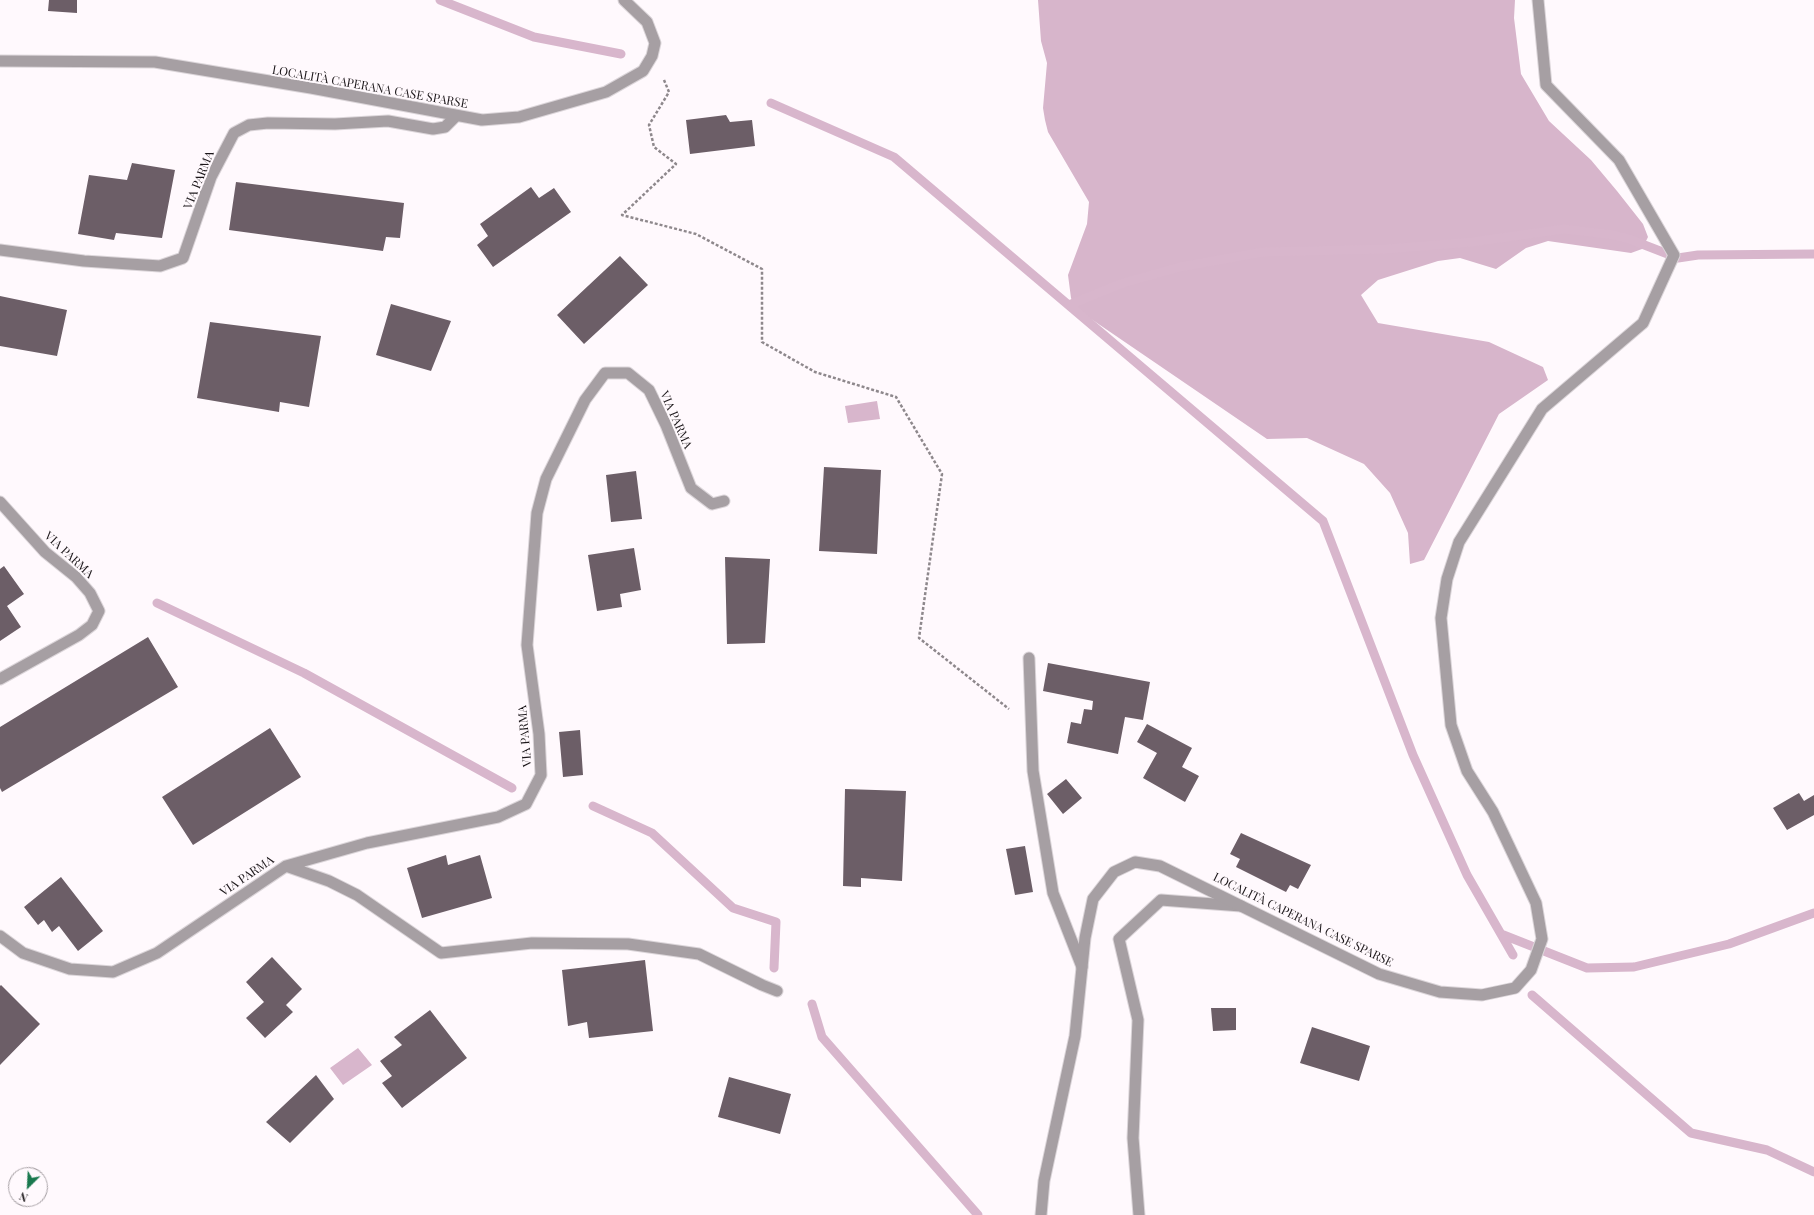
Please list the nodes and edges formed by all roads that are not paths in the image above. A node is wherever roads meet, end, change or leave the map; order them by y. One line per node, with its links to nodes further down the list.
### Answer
1 (624, 0): 4 (street, LOCALITÀ CAPERANA CASE SPARSE)
2 (1538, 0): 11 (street, LOCALITÀ CAPERANA CASE SPARSE)
3 (0, 61): 4 (street, LOCALITÀ CAPERANA CASE SPARSE)
4 (456, 116): 5 (street, VIA PARMA)
5 (0, 250)
6 (724, 501): 10 (street, VIA PARMA)
7 (0, 502): 9 (street, VIA PARMA)
8 (1028, 658): 13 (street)
9 (0, 679)
10 (286, 866): 12 (street, VIA PARMA); 14 (street)
11 (1245, 906): 13 (street, LOCALITÀ CAPERANA CASE SPARSE); 16 (street)
12 (0, 936)
13 (1082, 966): 15 (street, LOCALITÀ CAPERANA CASE SPARSE)
14 (778, 991)
15 (1042, 1215)
16 (1139, 1215)

